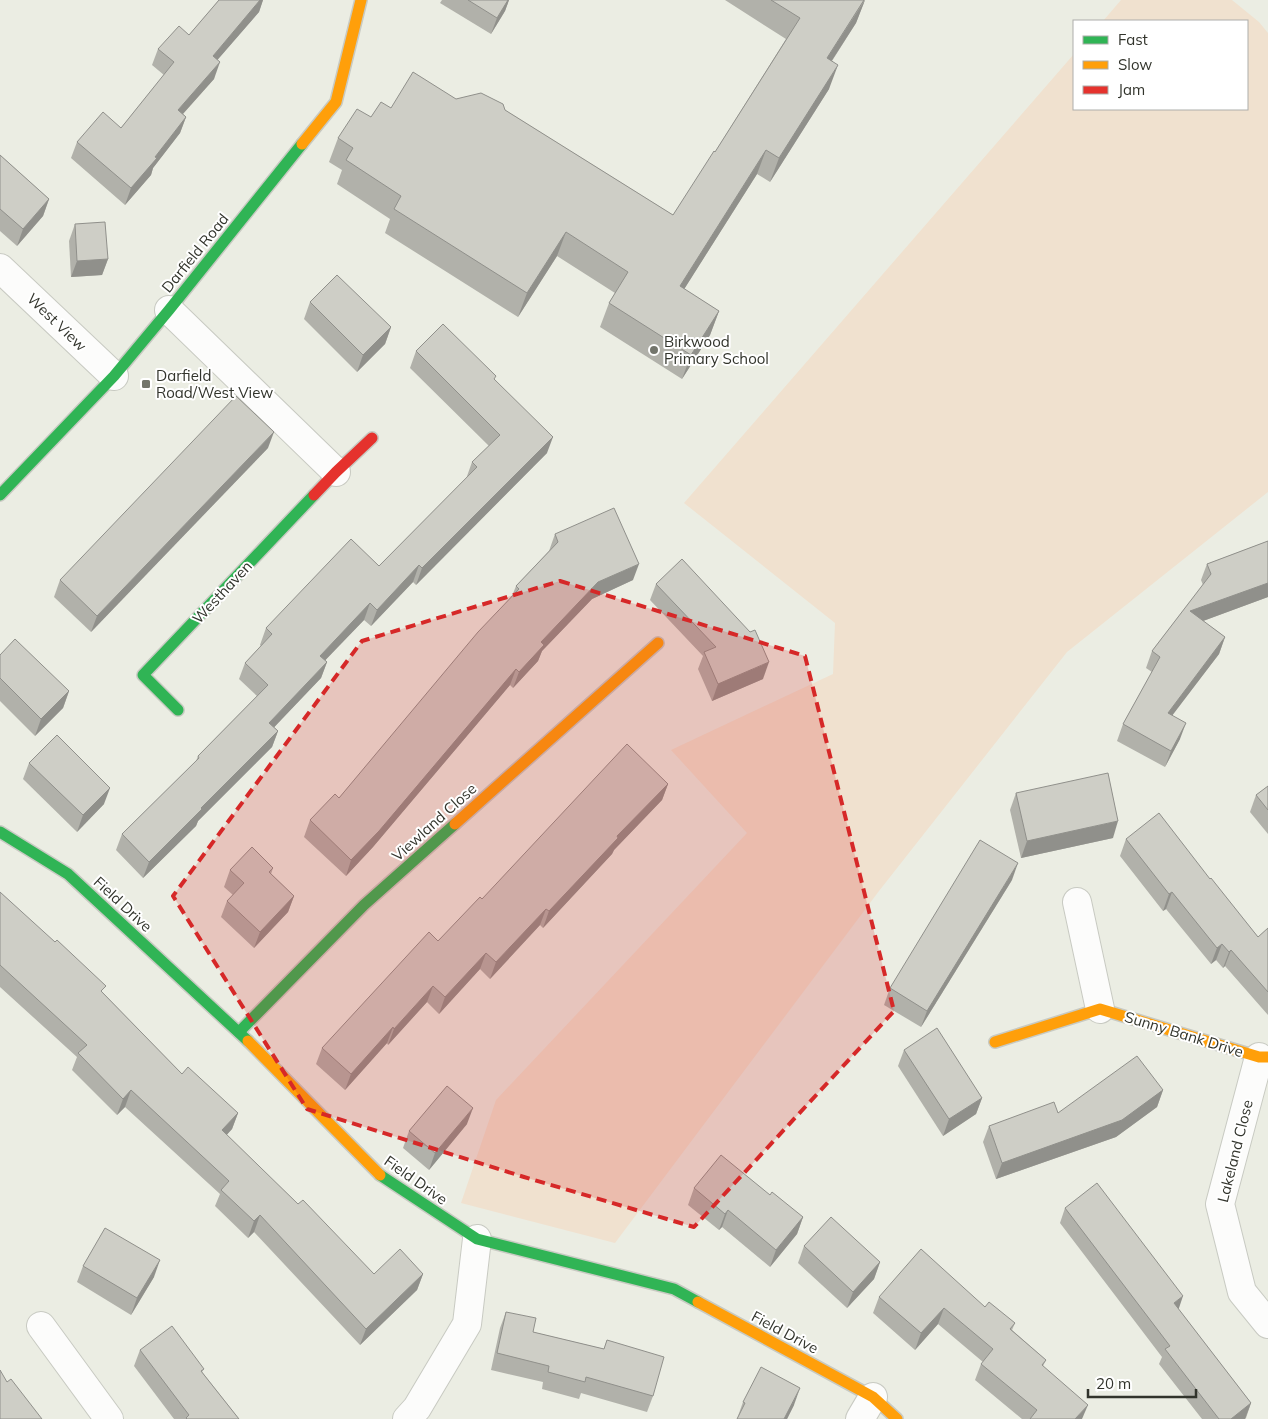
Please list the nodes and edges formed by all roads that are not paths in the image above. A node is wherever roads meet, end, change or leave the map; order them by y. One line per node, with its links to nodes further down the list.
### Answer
1 (362, 0): 3 (street, Darfield Road)
2 (0, 268): 4 (street, West View)
3 (169, 310): 4 (street, Darfield Road); 6 (street)
4 (114, 376): 7 (street, Darfield Road)
5 (372, 438): 6 (street, Westhaven)
6 (336, 472): 9 (street, Westhaven)
7 (0, 495)
8 (658, 643): 13 (street, Viewland Close)
9 (178, 710)
10 (0, 832): 13 (street, Field Drive)
11 (1077, 902): 12 (street)
12 (1100, 1009): 14 (street); 15 (street, Sunny Bank Drive)
13 (239, 1032): 16 (street, Field Drive)
14 (995, 1042)
15 (1264, 1057): 17 (street, Lakeland Close)
16 (477, 1239): 19 (street, Field Drive); 21 (street)
17 (1268, 1324)
18 (41, 1326): 20 (street)
19 (867, 1408): 22 (street, Field Drive)
20 (108, 1419)
21 (407, 1419)
22 (897, 1419)

